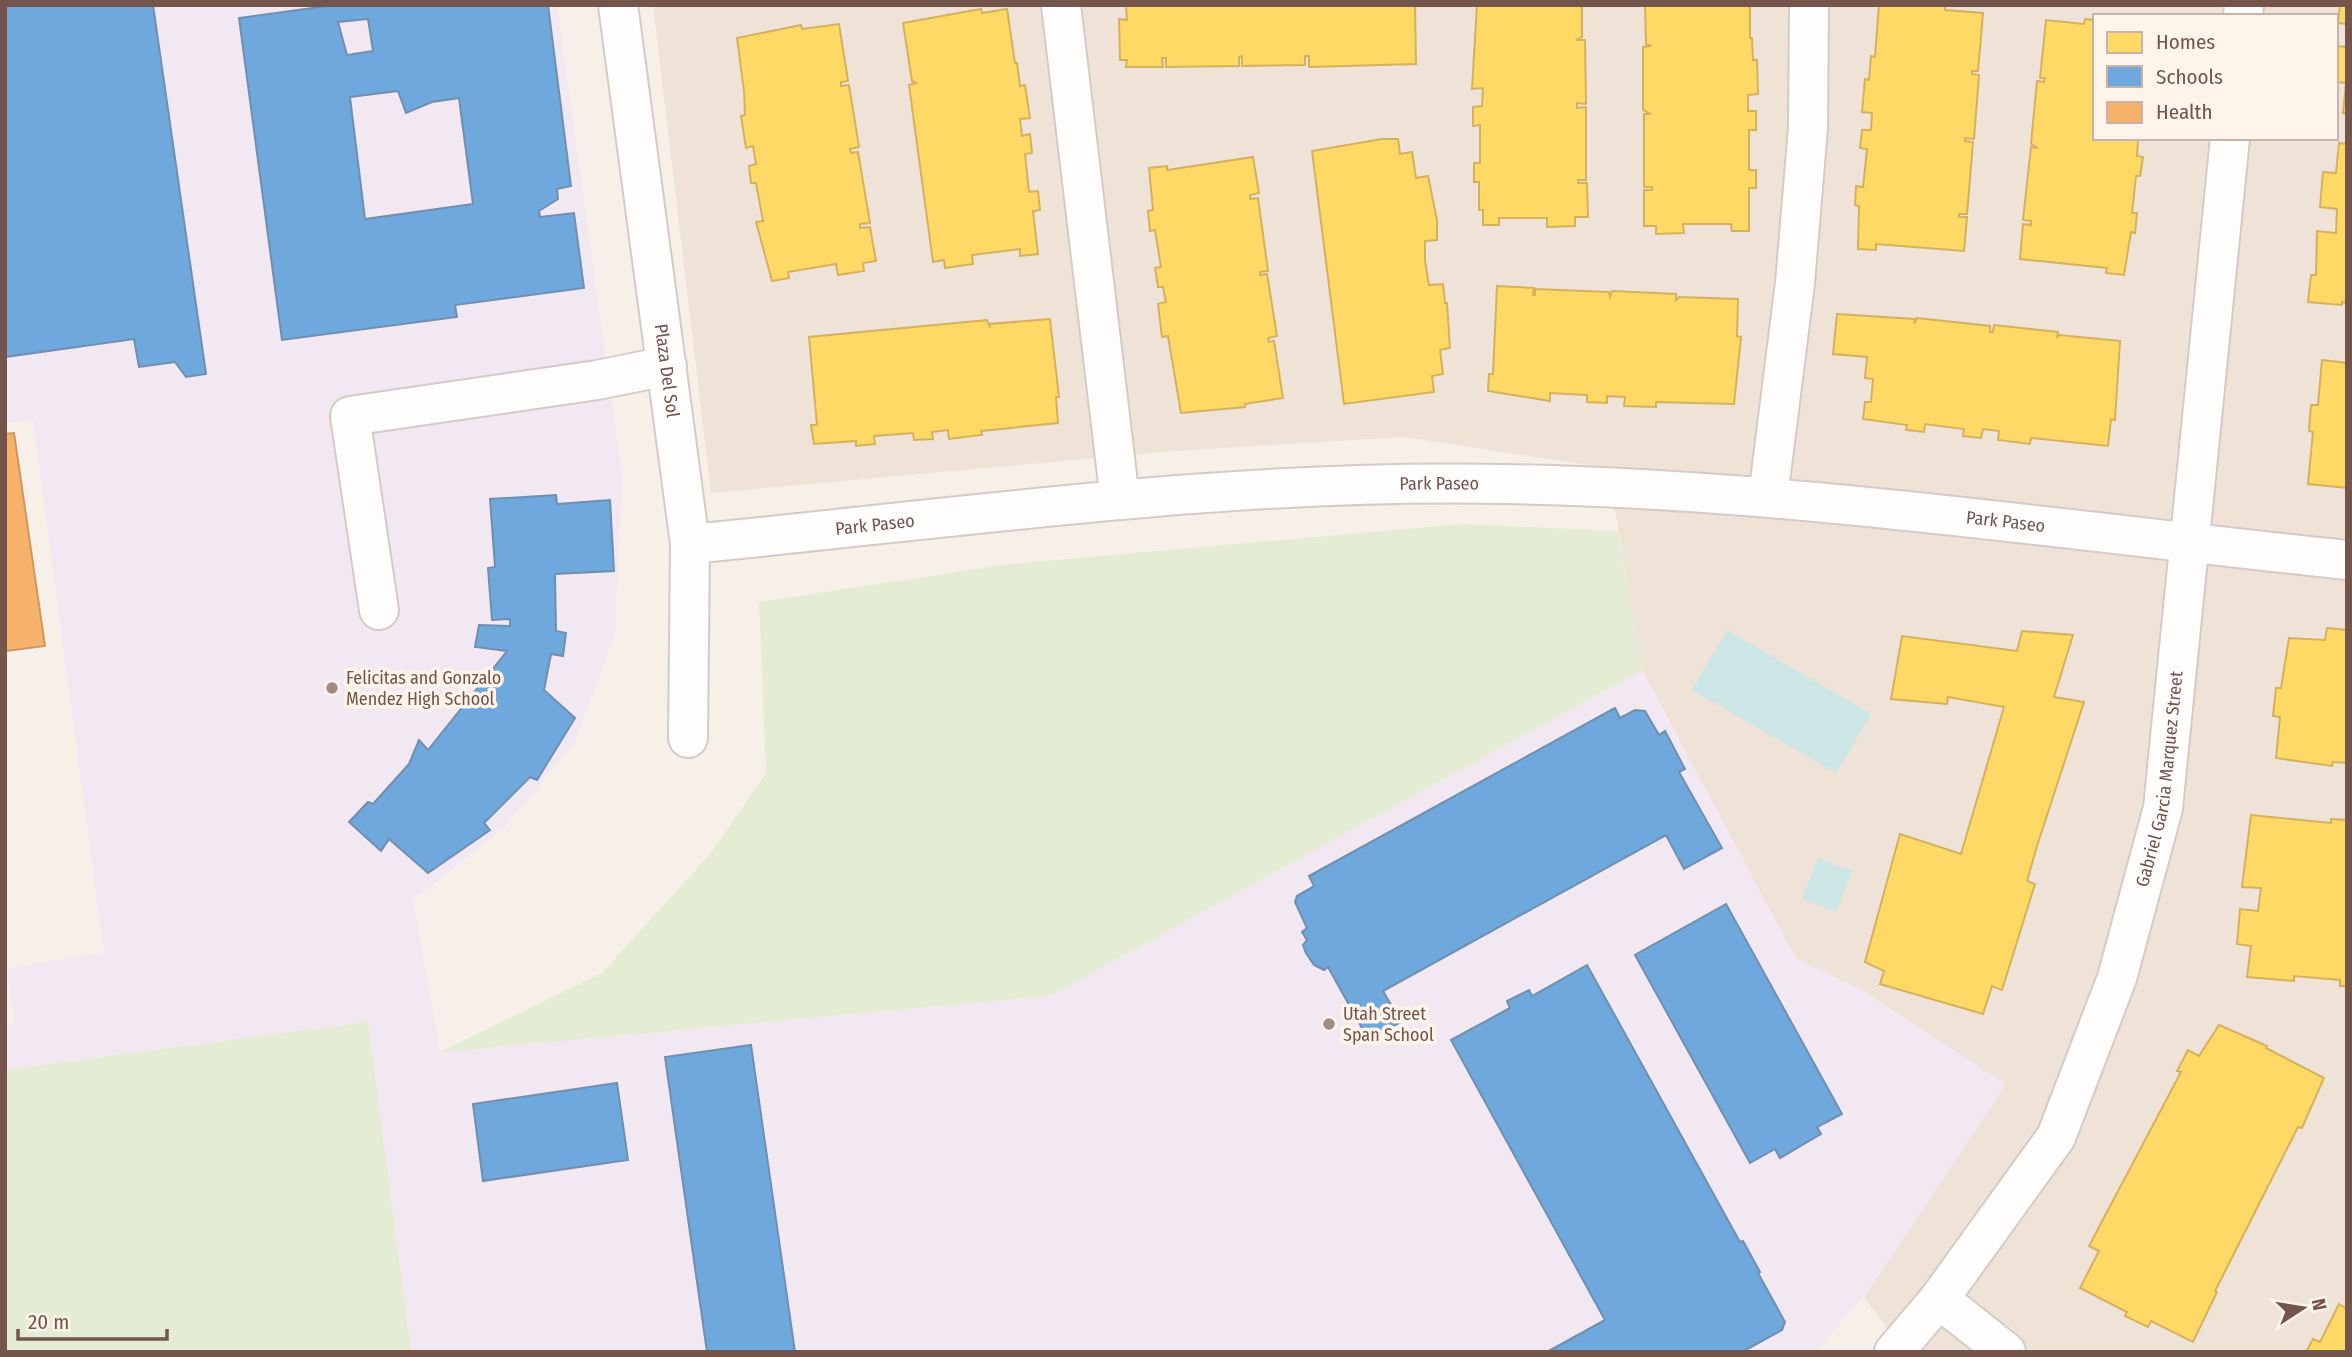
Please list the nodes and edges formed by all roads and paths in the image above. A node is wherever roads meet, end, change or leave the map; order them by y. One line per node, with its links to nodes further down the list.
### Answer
1 (618, 5): 5 (street, Plaza Del Sol)
2 (1061, 5): 7 (street)
3 (1809, 5): 6 (street)
4 (2230, 140): 9 (street, Gabriel Garcia Marquez Street)
5 (667, 366): 8 (street, Plaza Del Sol); 11 (street)
6 (1768, 497): 7 (street, Park Paseo); 9 (street, Park Paseo)
7 (1120, 500): 8 (street, Park Paseo)
8 (690, 544): 12 (street, Plaza Del Sol)
9 (2189, 544): 10 (street, Park Paseo); 13 (street, Gabriel Garcia Marquez Street)
10 (2347, 560)
11 (379, 610)
12 (688, 738)
13 (1940, 1299): 14 (street, Gabriel Garcia Marquez Street); 15 (street)
14 (1894, 1352)
15 (2006, 1352)

